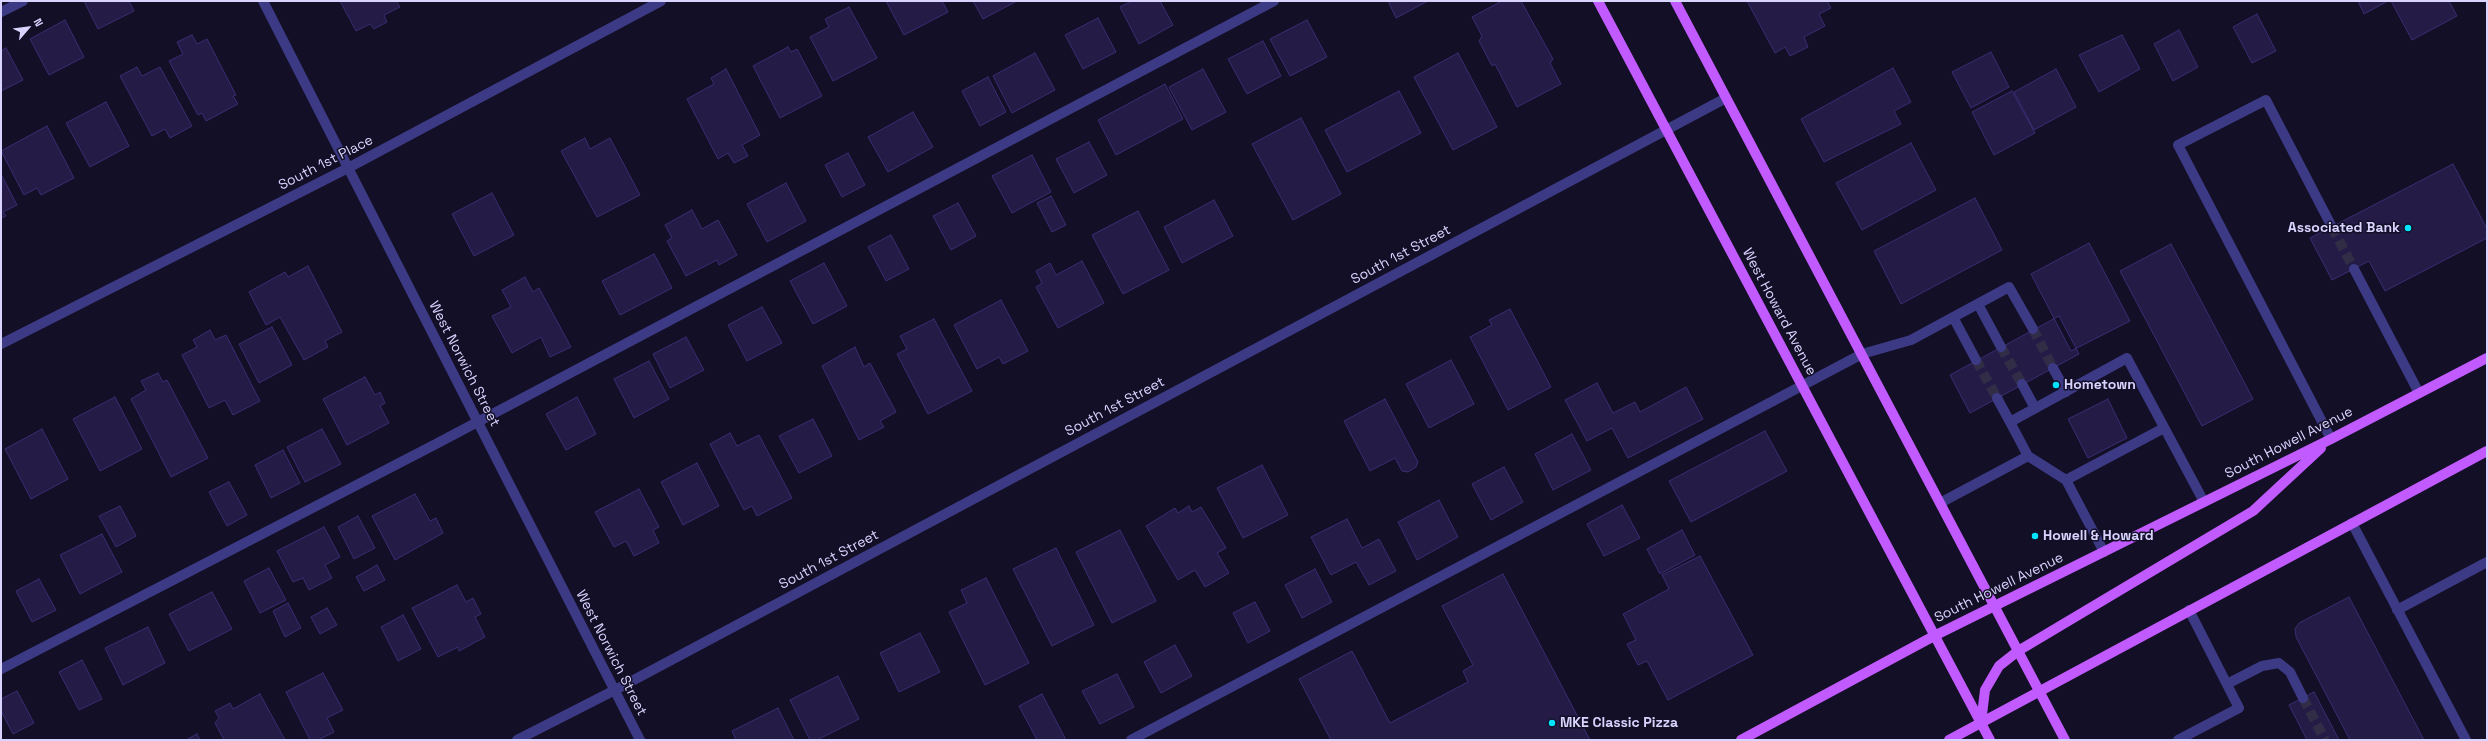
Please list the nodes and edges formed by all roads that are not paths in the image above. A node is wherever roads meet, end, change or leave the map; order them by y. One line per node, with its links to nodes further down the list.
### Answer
1 (22, 1): 7 (street)
2 (263, 1): 10 (street, West Norwich Street)
3 (661, 1): 10 (street, South 1st Place)
4 (1274, 1): 28 (street)
5 (1598, 1): 9 (main road, West Howard Avenue)
6 (1675, 1): 8 (main road)
7 (1, 12)
8 (1726, 98): 9 (street, South 1st Street); 18 (main road)
9 (1667, 130): 23 (main road, West Howard Avenue); 47 (street, South 1st Street)
10 (348, 168): 16 (street, South 1st Place); 28 (street, West Norwich Street)
11 (2332, 227): 31 (street)
12 (2354, 268): 25 (street)
13 (1978, 304): 14 (street); 15 (street); 17 (street)
14 (1953, 318): 18 (street); 20 (street)
15 (2033, 330)
16 (1, 344)
17 (2001, 347)
18 (1862, 354): 23 (street); 36 (main road)
19 (2487, 358): 25 (main road, South Howell Avenue)
20 (1976, 360)
21 (2053, 368): 24 (street)
22 (2022, 384): 27 (street)
23 (1802, 386): 43 (main road, West Howard Avenue); 53 (street)
24 (2066, 392): 27 (street); 30 (street)
25 (2419, 393): 31 (main road, South Howell Avenue)
26 (1997, 398): 29 (street)
27 (2035, 408): 29 (street)
28 (477, 422): 45 (street); 47 (street, West Norwich Street)
29 (2010, 422): 33 (street)
30 (2164, 428): 34 (street); 35 (street)
31 (2330, 439): 35 (main road, South Howell Avenue); 44 (main road)
32 (2487, 451): 37 (main road)
33 (2028, 456): 34 (street); 36 (street)
34 (2066, 480): 38 (street)
35 (2204, 502): 38 (main road, South Howell Avenue)
36 (1940, 503): 40 (main road)
37 (2352, 523): 41 (main road); 42 (street)
38 (2104, 552): 40 (main road, South Howell Avenue)
39 (2487, 562): 42 (street)
40 (1995, 606): 43 (main road, South Howell Avenue); 44 (main road)
41 (2189, 610): 46 (street); 48 (main road)
42 (2397, 610): 59 (street)
43 (1934, 636): 50 (main road, West Howard Avenue); 54 (main road, South Howell Avenue)
44 (2018, 651): 48 (main road); 50 (main road)
45 (1, 670)
46 (2227, 684): 49 (street); 58 (street)
47 (614, 690): 51 (street, South 1st Street); 52 (street, West Norwich Street)
48 (2039, 690): 50 (main road); 57 (main road)
49 (2303, 698)
50 (1981, 723): 55 (main road); 56 (main road, West Howard Avenue)
51 (517, 740)
52 (640, 740)
53 (1131, 740)
54 (1741, 740)
55 (1948, 740)
56 (1990, 740)
57 (2065, 740)
58 (2178, 740)
59 (2466, 740)

